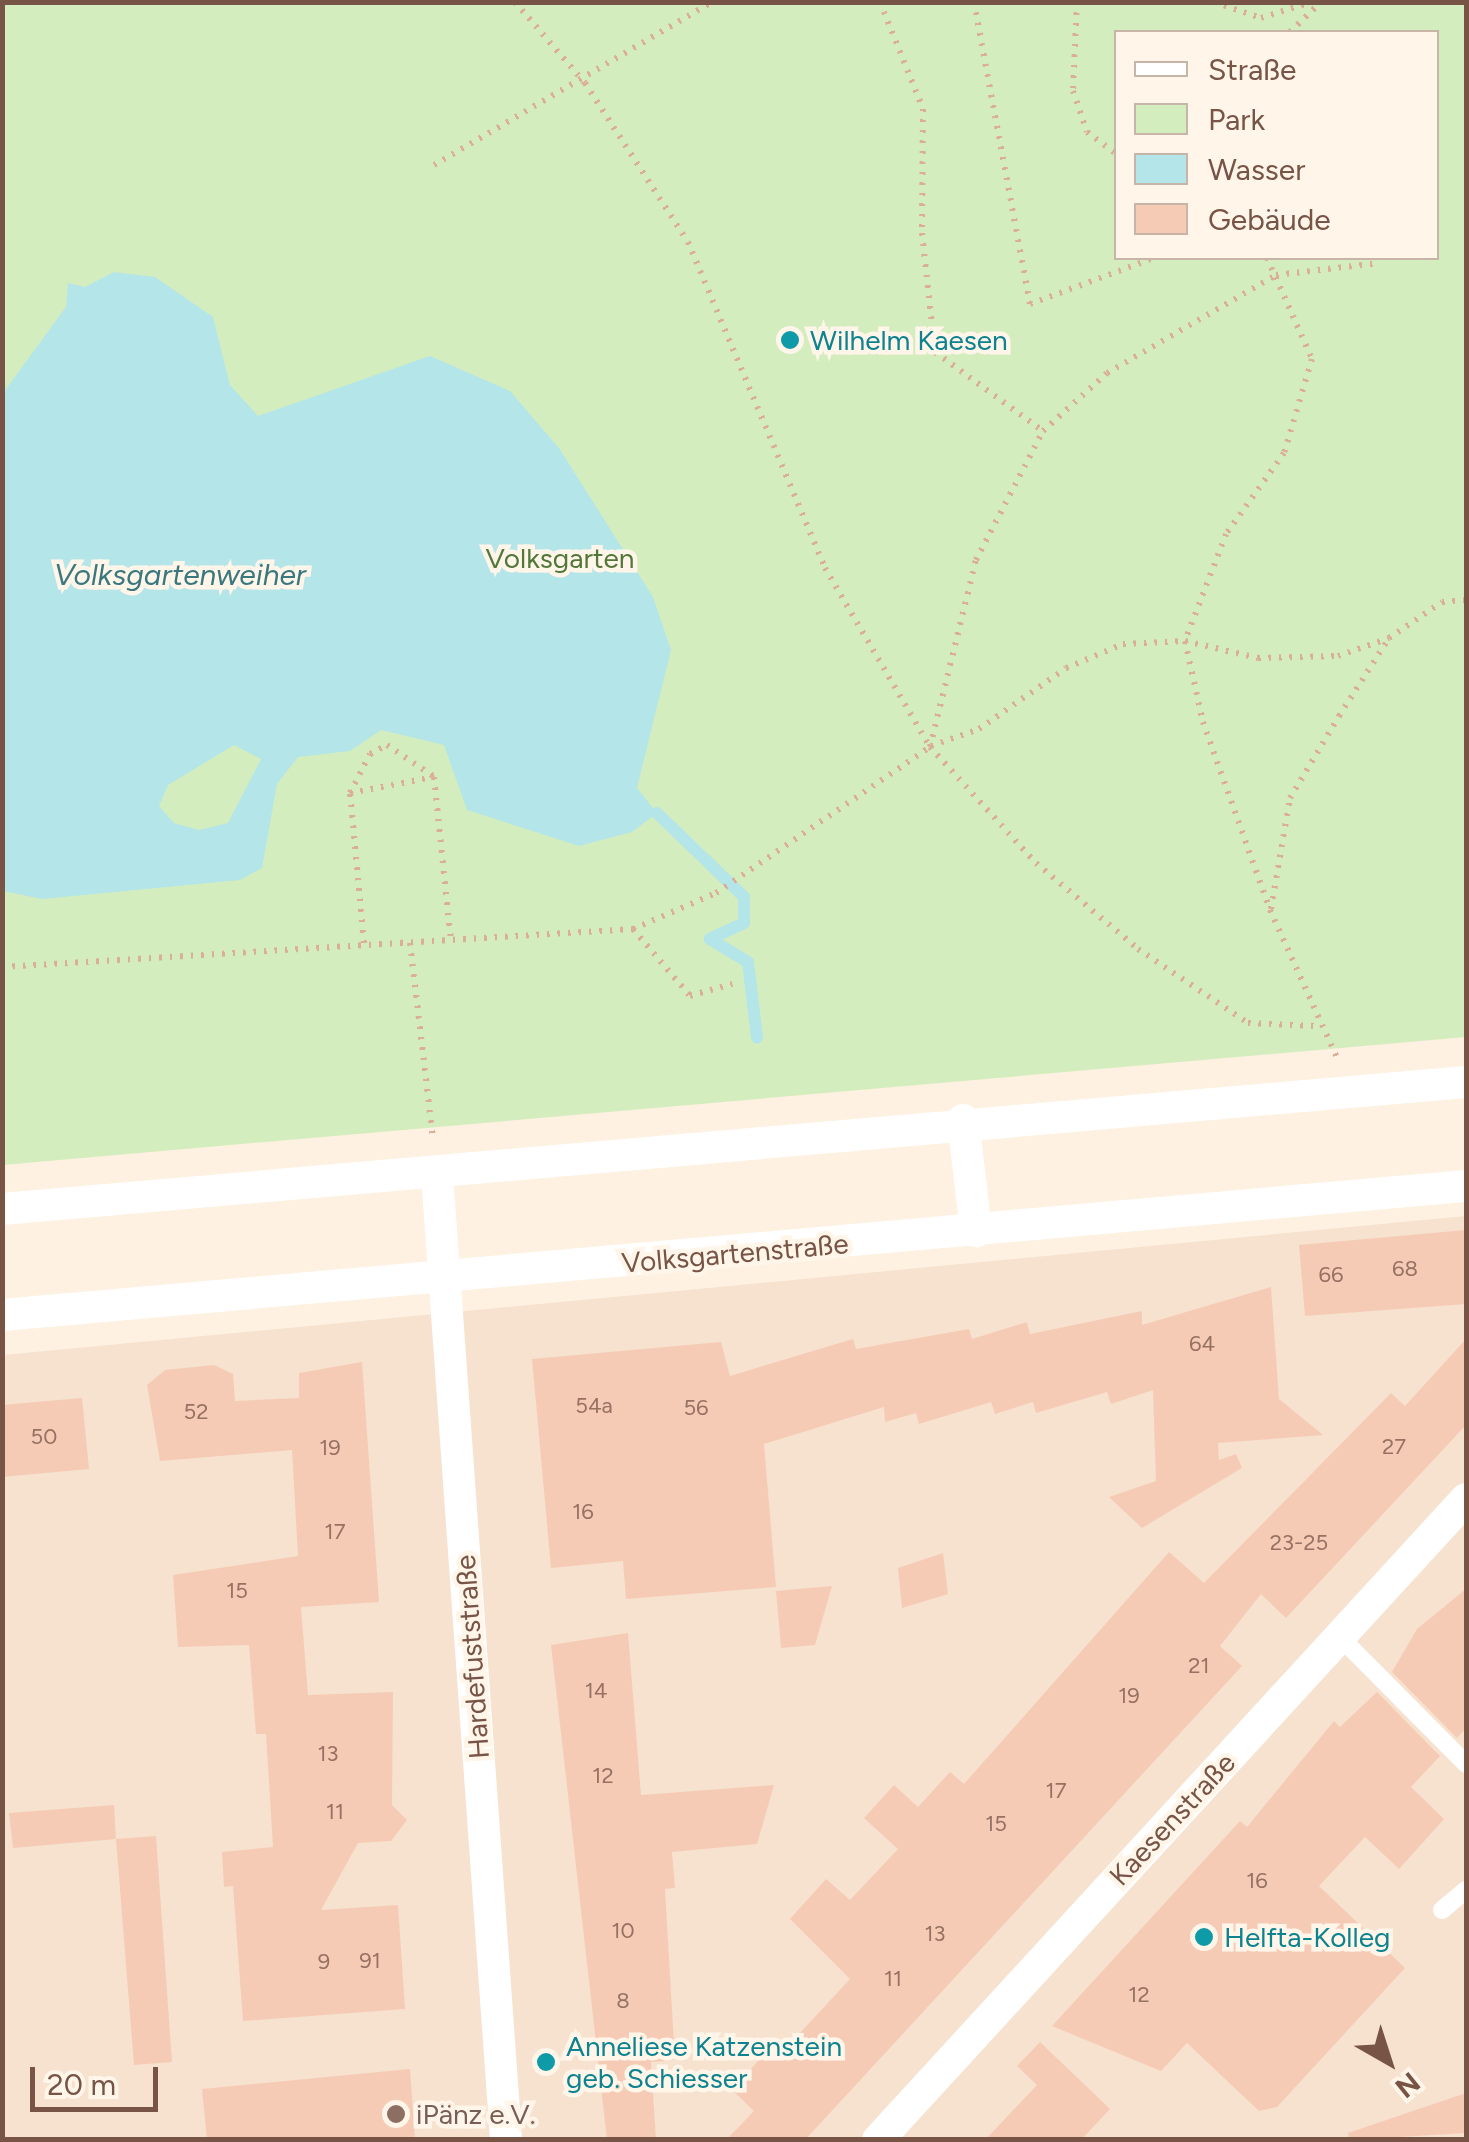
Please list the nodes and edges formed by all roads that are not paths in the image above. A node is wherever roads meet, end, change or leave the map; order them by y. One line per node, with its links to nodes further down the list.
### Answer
1 (1466, 1082): 2 (street)
2 (963, 1120): 3 (street); 6 (street)
3 (437, 1174): 5 (street); 7 (street, Hardefuststraße)
4 (1466, 1186): 6 (street, Volksgartenstraße)
5 (2, 1210)
6 (976, 1231): 7 (street, Volksgartenstraße)
7 (446, 1280): 8 (street, Volksgartenstraße); 14 (street, Hardefuststraße)
8 (2, 1315)
9 (1466, 1499): 10 (street, Kaesenstraße)
10 (1340, 1637): 11 (lane); 15 (street, Kaesenstraße)
11 (1466, 1764)
12 (1466, 1890): 13 (lane)
13 (1442, 1910)
14 (506, 2140)
15 (878, 2140)

